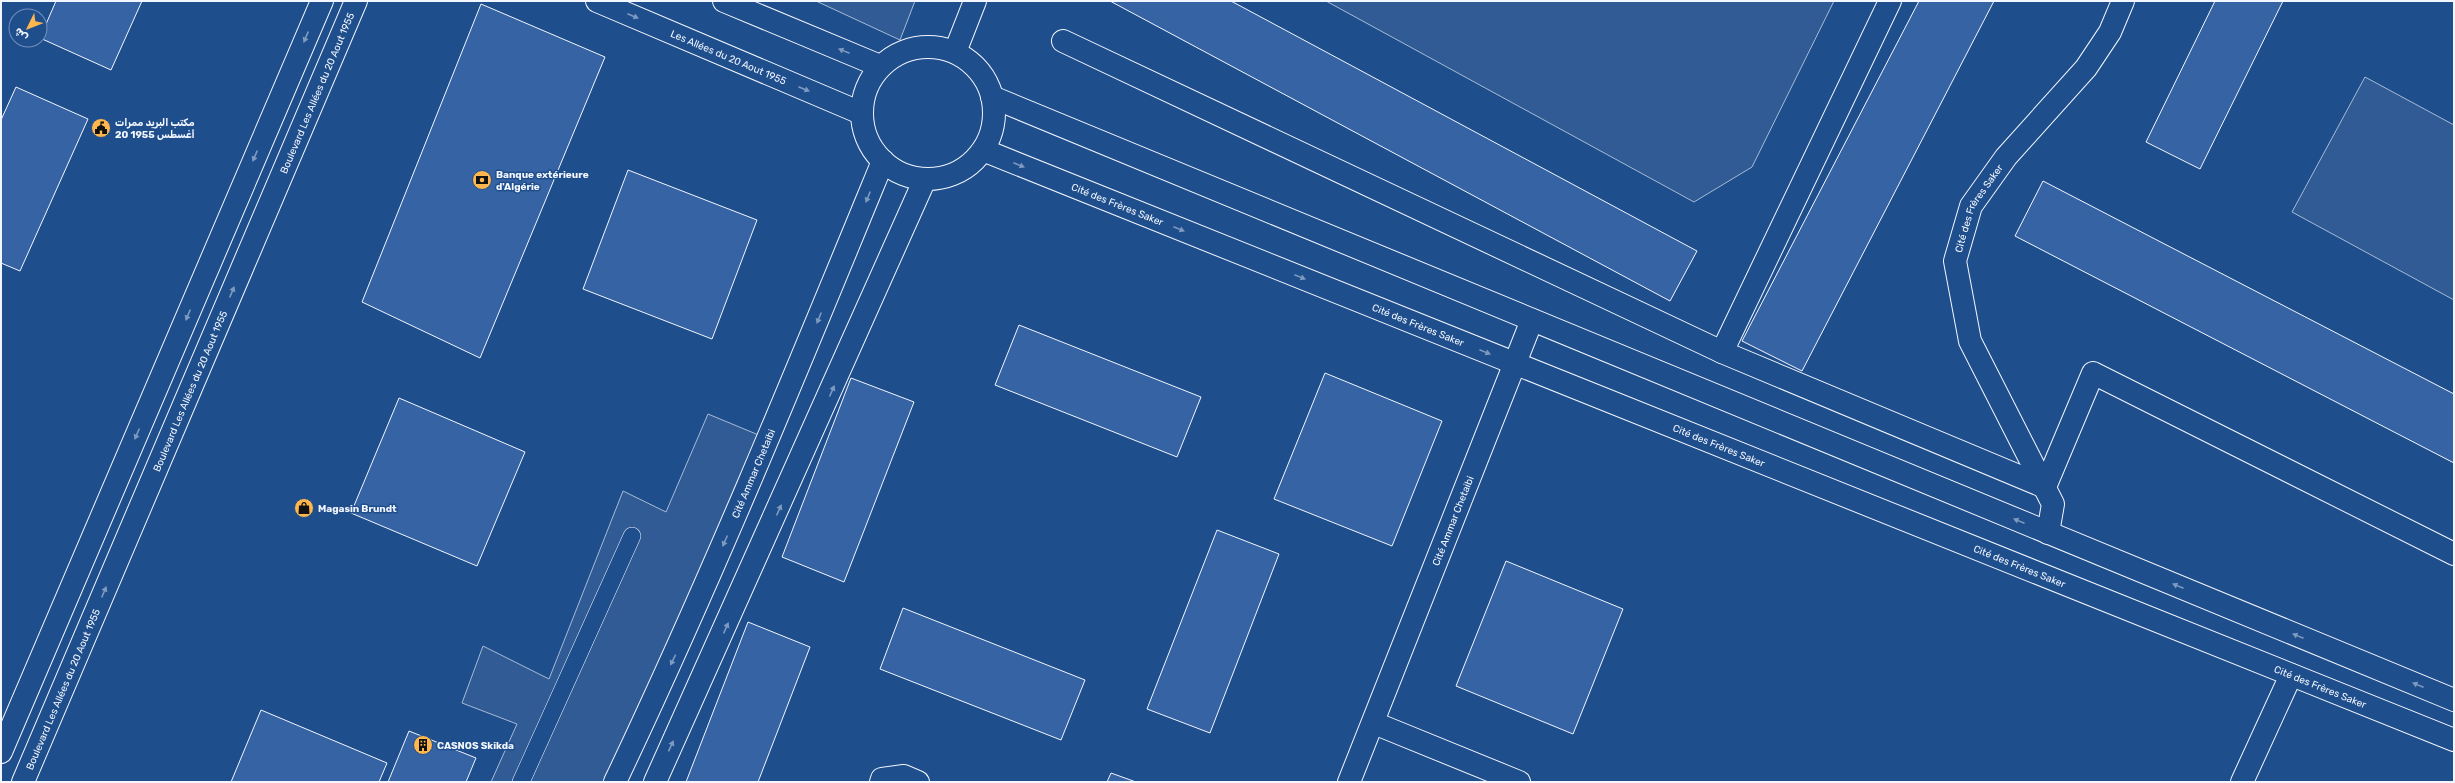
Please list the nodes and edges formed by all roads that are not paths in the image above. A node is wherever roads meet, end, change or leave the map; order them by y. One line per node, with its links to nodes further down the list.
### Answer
1 (322, 1): 27 (main road, one-way to 27)
2 (356, 1): 28 (main road, Boulevard Les Allées du 20 Aout 1955, one-way to 2)
3 (597, 1): 12 (main road, Les Allées du 20 Aout 1955, one-way to 12)
4 (724, 1): 10 (main road, one-way to 4)
5 (975, 1): 9 (main road)
6 (1890, 1): 17 (main road)
7 (2123, 1): 19 (main road, Cité des Frères Saker)
8 (1063, 41): 17 (main road)
9 (955, 52): 10 (main road); 11 (main road)
10 (880, 66): 12 (main road)
11 (992, 98): 13 (main road); 16 (main road)
12 (861, 113): 14 (main road)
13 (983, 150): 15 (main road); 18 (main road, Cité des Frères Saker, one-way to 18)
14 (883, 161): 15 (main road); 30 (main road, Cité Ammar Chetaibi, one-way to 30)
15 (925, 179): 31 (main road, one-way to 15)
16 (1532, 320): 18 (main road, Cité Ammar Chetaibi); 20 (main road, one-way to 16)
17 (1722, 352): 19 (main road)
18 (1514, 364): 23 (main road, Cité des Frères Saker); 25 (main road, Cité Ammar Chetaibi)
19 (2045, 487): 20 (main road, Cité des Frères Saker); 22 (main road)
20 (2048, 533): 24 (main road, one-way to 20)
21 (632, 536): 29 (lane)
22 (2454, 554)
23 (2291, 675): 26 (main road, Cité des Frères Saker); 36 (main road)
24 (2454, 700)
25 (1374, 723): 34 (main road, Cité Ammar Chetaibi); 35 (main road)
26 (2454, 740)
27 (1, 752)
28 (23, 782)
29 (521, 782)
30 (615, 782)
31 (655, 782)
32 (881, 782): 33 (main road)
33 (918, 782)
34 (1349, 782)
35 (1519, 782)
36 (2242, 782)

